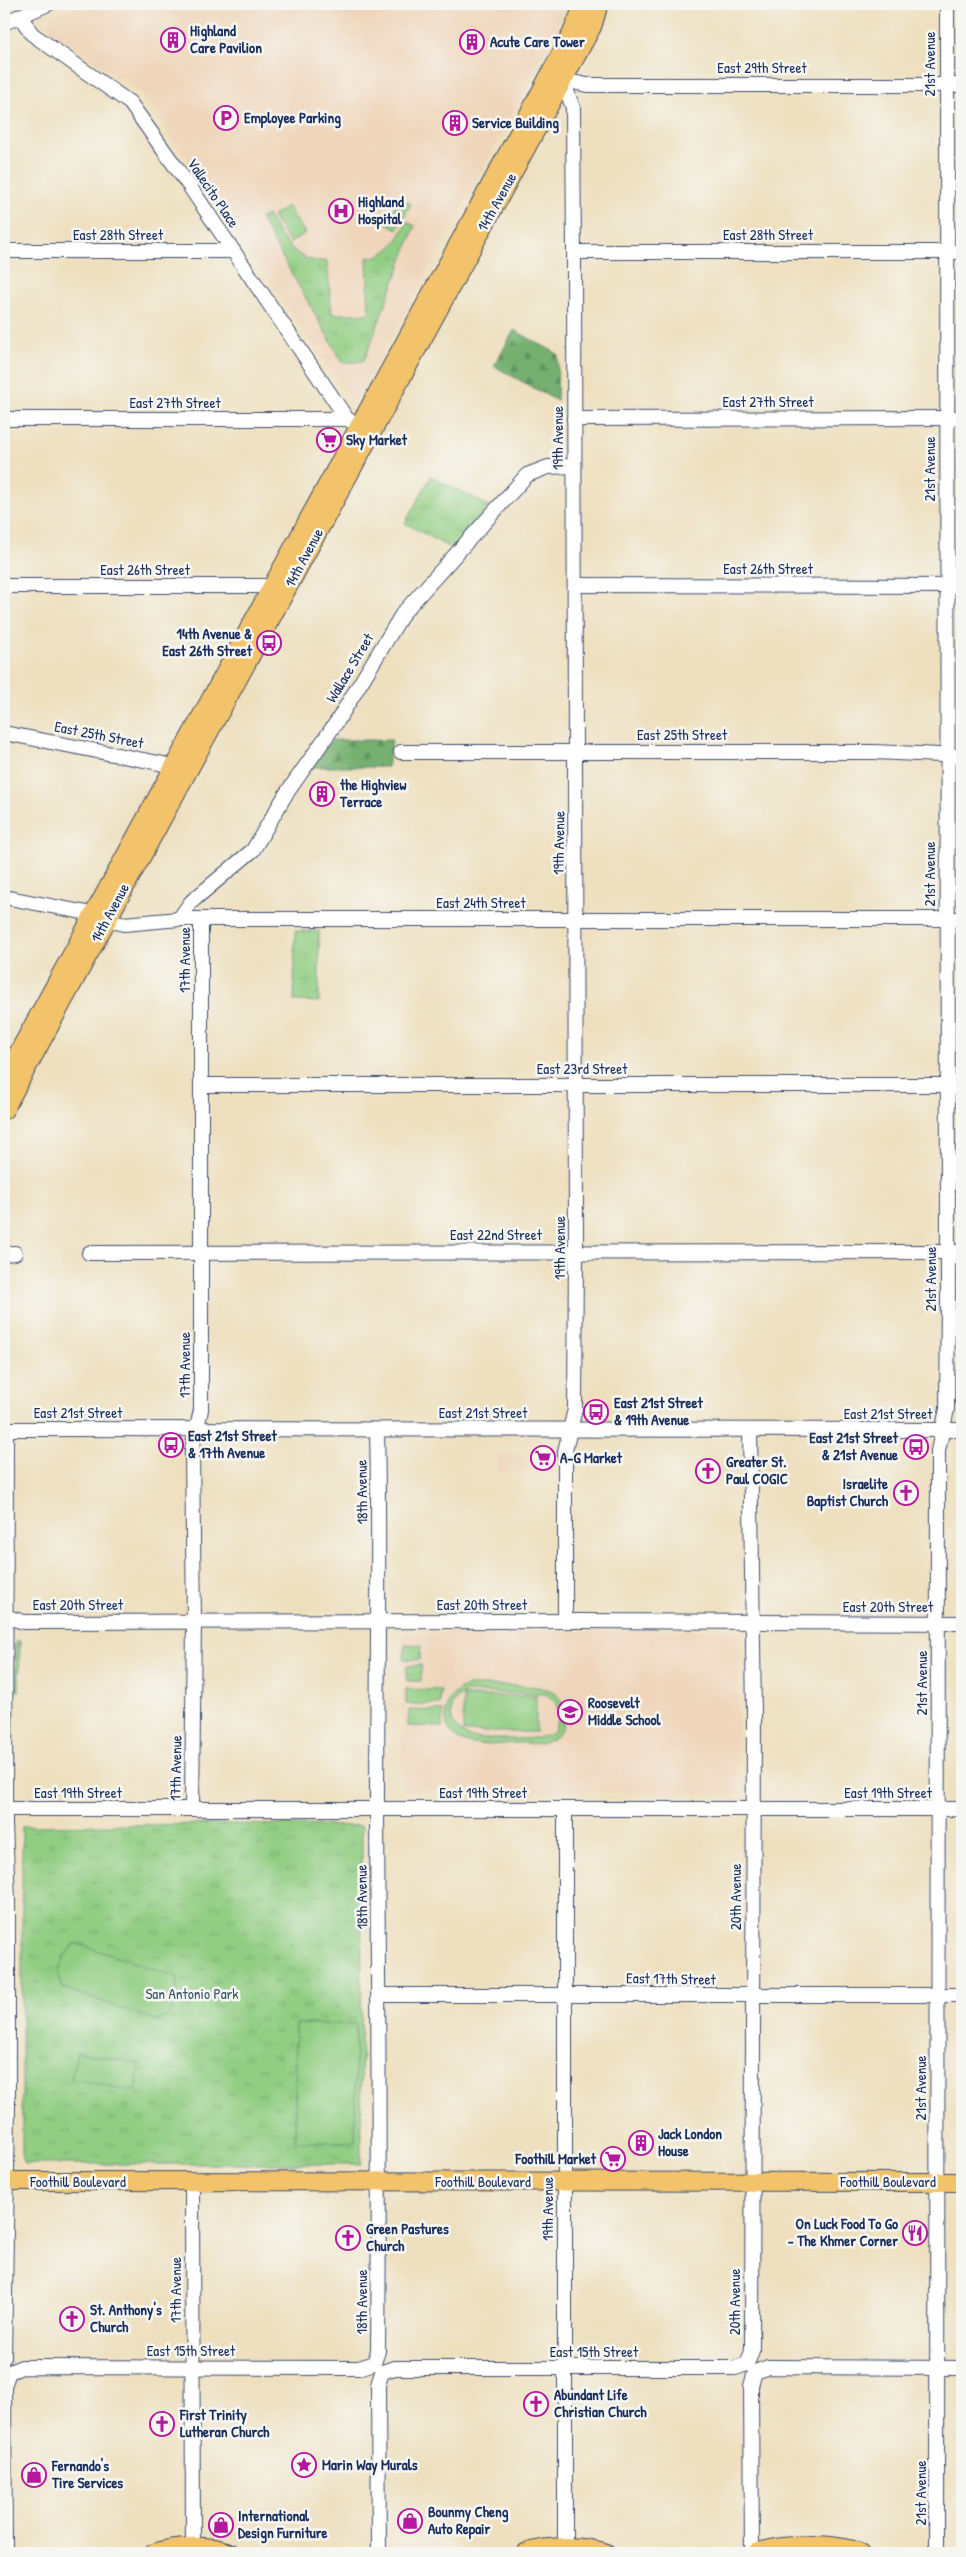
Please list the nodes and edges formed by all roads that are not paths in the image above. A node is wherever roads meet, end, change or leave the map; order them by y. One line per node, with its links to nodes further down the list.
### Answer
1 (48, 4): 5 (street)
2 (584, 4): 7 (main road, 14th Avenue)
3 (599, 4): 7 (main road, 14th Avenue)
4 (947, 4): 8 (street, 21st Avenue)
5 (20, 16): 6 (street); 11 (street, Vallecito Place)
6 (4, 23)
7 (556, 77): 8 (street, East 29th Street); 12 (street, 19th Avenue); 19 (main road, 14th Avenue)
8 (947, 85): 9 (street, East 29th Street); 13 (street, 21st Avenue)
9 (962, 85)
10 (4, 251): 11 (street, East 28th Street)
11 (233, 251): 19 (street, Vallecito Place)
12 (574, 252): 13 (street, East 28th Street); 18 (street, 19th Avenue)
13 (945, 252): 14 (street, East 28th Street); 15 (street, 21st Avenue)
14 (962, 252)
15 (946, 418): 16 (street, East 27th Street); 18 (street, East 27th Street); 23 (street, 21st Avenue)
16 (962, 418)
17 (4, 419): 19 (street, East 27th Street)
18 (574, 419): 20 (street, 19th Avenue)
19 (359, 426): 25 (main road, 14th Avenue)
20 (574, 466): 21 (street, 19th Avenue); 34 (street, Wallace Street)
21 (575, 585): 23 (street, East 26th Street); 27 (street, 19th Avenue)
22 (4, 586): 25 (street, East 26th Street)
23 (946, 586): 24 (street, East 26th Street); 29 (street, 21st Avenue)
24 (962, 586)
25 (279, 589): 31 (main road, 14th Avenue)
26 (4, 733): 31 (street, East 25th Street)
27 (575, 751): 28 (street, East 25th Street); 29 (street, East 25th Street); 36 (street, 19th Avenue)
28 (401, 752)
29 (946, 755): 30 (street, East 25th Street); 37 (street, 21st Avenue)
30 (962, 756)
31 (181, 769): 33 (main road, 14th Avenue)
32 (4, 897): 33 (street, East 24th Street)
33 (100, 918): 34 (street, East 24th Street); 39 (main road, 14th Avenue)
34 (179, 919): 35 (street, East 24th Street)
35 (202, 919): 36 (street, East 24th Street); 40 (street, 17th Avenue)
36 (574, 919): 37 (street, East 24th Street); 43 (street, 19th Avenue)
37 (947, 919): 38 (street, East 24th Street); 41 (street, 21st Avenue)
38 (962, 919)
39 (7, 1080): 44 (main road, 14th Avenue)
40 (202, 1085): 43 (street, East 23rd Street); 49 (street, 17th Avenue)
41 (947, 1085): 42 (street, East 23rd Street); 43 (street, East 23rd Street); 46 (street, 21st Avenue)
42 (962, 1085)
43 (575, 1086): 45 (street, 19th Avenue)
44 (4, 1110)
45 (576, 1252): 46 (street, East 22nd Street); 49 (street, East 22nd Street); 53 (street, 19th Avenue)
46 (947, 1252): 47 (street, East 22nd Street); 55 (street, 21st Avenue)
47 (962, 1252)
48 (89, 1253): 49 (street, East 22nd Street)
49 (201, 1253): 51 (street, 17th Avenue)
50 (5, 1429): 51 (street, East 21st Street); 57 (street)
51 (196, 1429): 52 (street, East 21st Street); 59 (street, 17th Avenue)
52 (377, 1430): 53 (street, East 21st Street); 60 (street, 18th Avenue)
53 (570, 1430): 54 (street, East 21st Street); 58 (street, 19th Avenue)
54 (750, 1430): 55 (street, East 21st Street); 61 (street, 20th Avenue)
55 (943, 1430): 56 (street, East 21st Street); 62 (street, 21st Avenue)
56 (962, 1430)
57 (5, 1616): 59 (street, East 20th Street); 64 (street)
58 (565, 1621): 60 (street, East 20th Street); 61 (street, East 20th Street)
59 (194, 1622): 60 (street, East 20th Street); 65 (street, 17th Avenue)
60 (378, 1622): 66 (street, 18th Avenue)
61 (753, 1623): 62 (street, East 20th Street); 68 (street, 20th Avenue)
62 (938, 1623): 63 (street, East 20th Street); 69 (street, 21st Avenue)
63 (962, 1623)
64 (5, 1808): 65 (street, East 19th Street); 71 (street)
65 (192, 1809): 66 (street, East 19th Street)
66 (377, 1809): 67 (street, East 19th Street); 73 (street, 18th Avenue)
67 (565, 1809): 68 (street, East 19th Street); 72 (street, 19th Avenue)
68 (752, 1809): 69 (street, East 19th Street); 76 (street, 20th Avenue)
69 (938, 1809): 70 (street, East 19th Street); 74 (street, 21st Avenue)
70 (962, 1809)
71 (6, 1994): 77 (street)
72 (565, 1994): 73 (street, East 17th Street); 76 (street, East 17th Street); 80 (street, 19th Avenue)
73 (380, 1995): 79 (street, 18th Avenue)
74 (937, 1995): 75 (street, East 17th Street); 76 (street, East 17th Street); 82 (street, 21st Avenue)
75 (962, 1995)
76 (752, 1996): 81 (street, 20th Avenue)
77 (4, 2181): 78 (main road, Foothill Boulevard); 84 (street)
78 (192, 2182): 79 (main road, Foothill Boulevard); 85 (street, 17th Avenue)
79 (378, 2182): 80 (main road, Foothill Boulevard); 86 (street, 18th Avenue)
80 (564, 2182): 81 (main road, Foothill Boulevard); 87 (street, 19th Avenue)
81 (751, 2182): 82 (main road, Foothill Boulevard); 88 (street, 20th Avenue)
82 (937, 2182): 83 (main road, Foothill Boulevard); 89 (street, 21st Avenue)
83 (962, 2182)
84 (4, 2357)
85 (193, 2368): 86 (street, East 15th Street); 91 (street, 17th Avenue); 93 (street, East 15th Street)
86 (378, 2368): 87 (street, East 15th Street); 96 (street, 18th Avenue)
87 (566, 2368): 88 (street, East 15th Street); 92 (street, 19th Avenue)
88 (751, 2368): 89 (street, East 15th Street); 99 (street, 20th Avenue)
89 (938, 2368): 90 (street, East 15th Street); 102 (street, 21st Avenue)
90 (962, 2368)
91 (193, 2548): 94 (main road); 95 (main road)
92 (565, 2548): 97 (main road); 98 (main road)
93 (5, 2553)
94 (154, 2553)
95 (231, 2553)
96 (379, 2553)
97 (525, 2553)
98 (606, 2553)
99 (752, 2553)
100 (756, 2553): 101 (main road)
101 (861, 2553)
102 (937, 2553)

